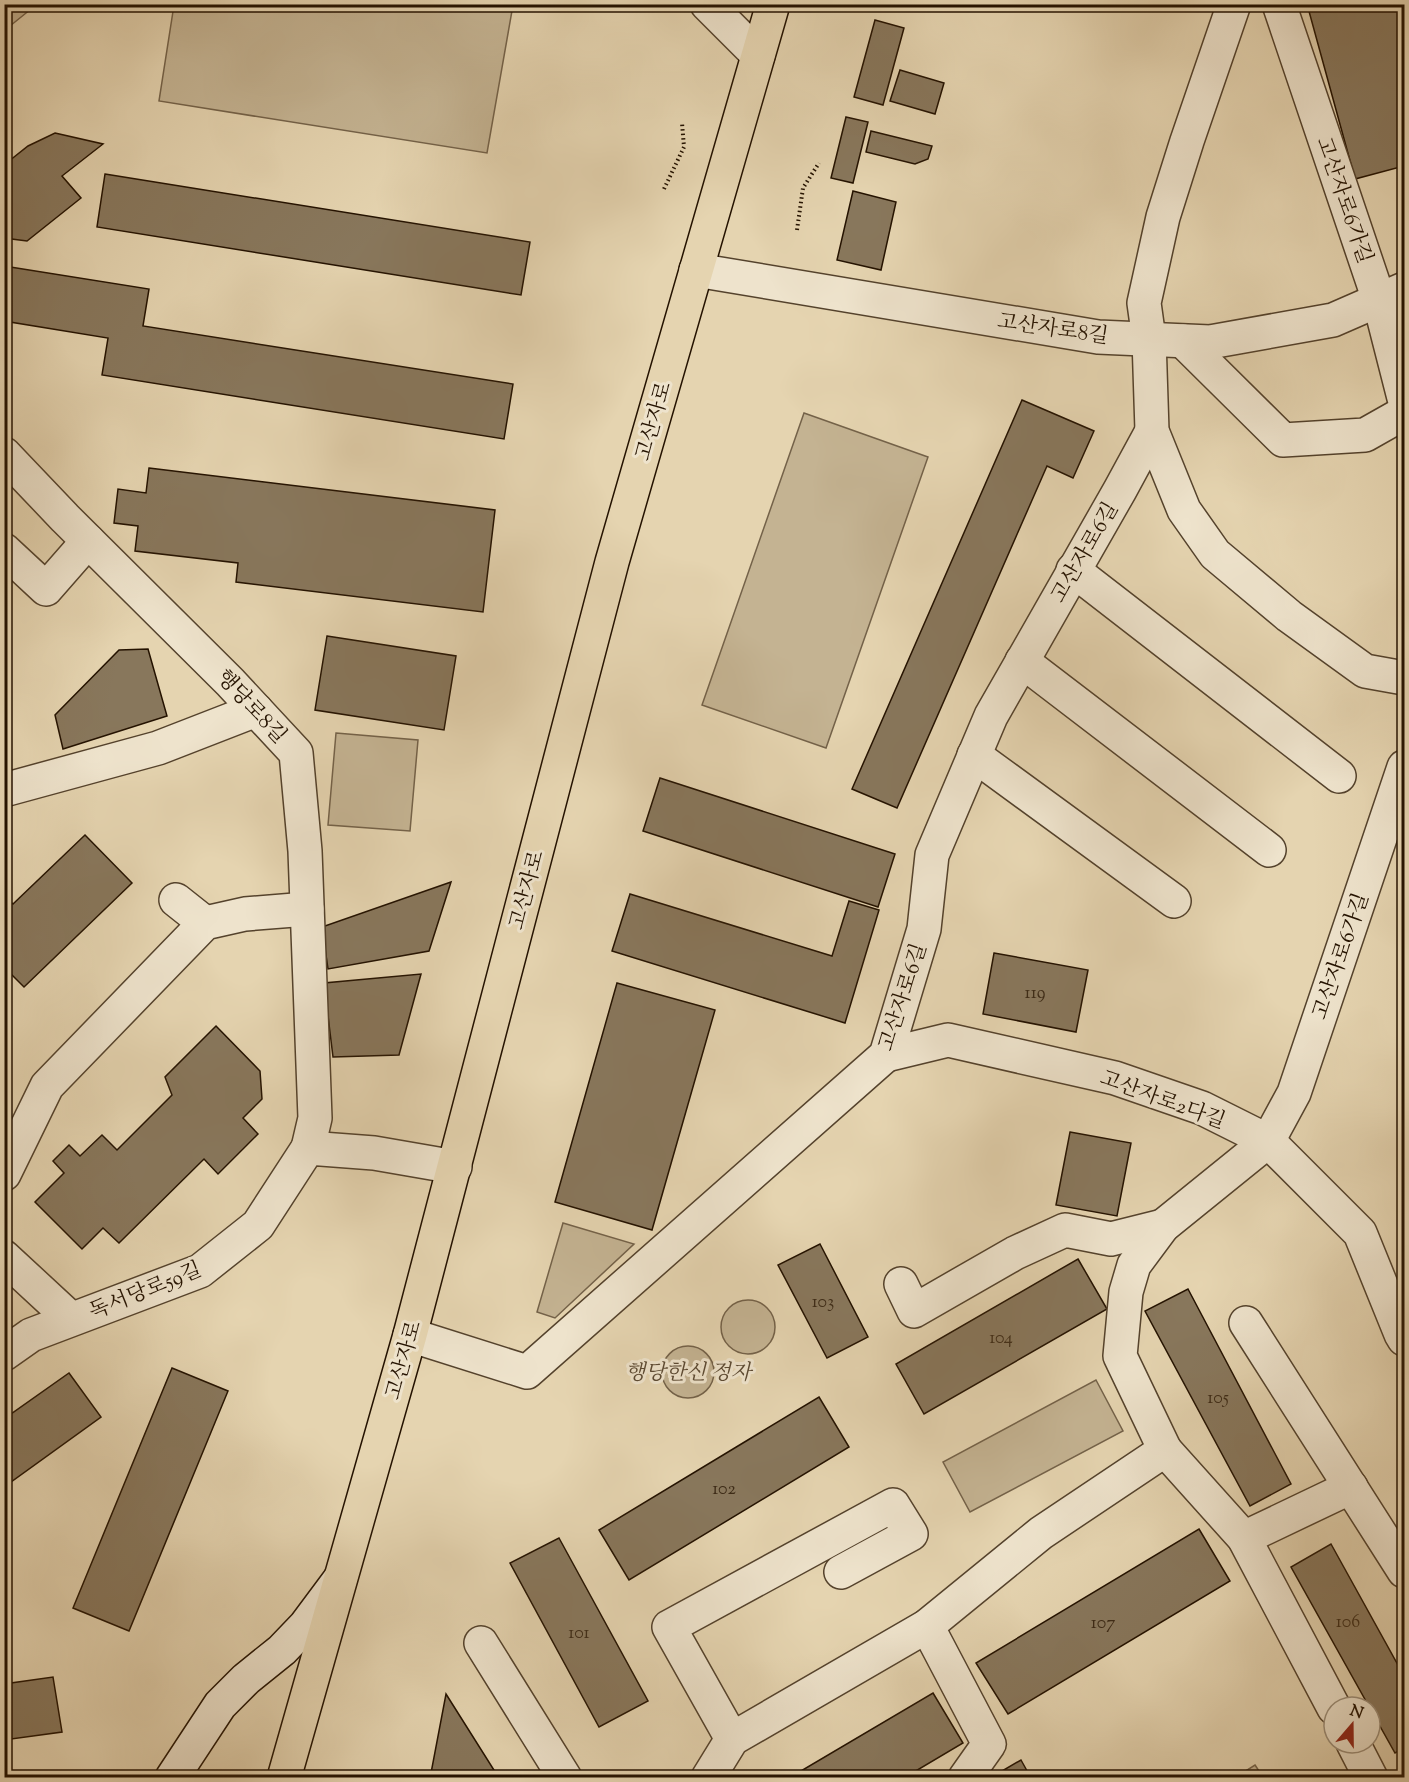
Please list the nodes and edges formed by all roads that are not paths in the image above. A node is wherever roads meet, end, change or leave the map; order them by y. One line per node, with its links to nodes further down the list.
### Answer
1 (707, 4): 5 (street)
2 (773, 4): 5 (main road, 고산자로)
3 (1234, 4): 8 (street)
4 (1279, 4): 7 (street, 고산자로6가길)
5 (758, 55): 6 (main road, 고산자로)
6 (696, 270): 8 (street, 고산자로8길); 32 (main road, 고산자로)
7 (1392, 295): 9 (street, 고산자로8길); 10 (street, 고산자로6가길)
8 (1149, 339): 9 (street, 고산자로8길); 12 (street)
9 (1183, 341): 11 (street)
10 (1404, 398)
11 (1404, 413)
12 (1152, 431): 16 (street, 고산자로6길); 18 (street)
13 (4, 454): 14 (street, 행당로8길)
14 (88, 541): 15 (street); 19 (street, 행당로8길)
15 (4, 550)
16 (1073, 570): 17 (street, 고산자로6길); 22 (street)
17 (1022, 662): 20 (street, 고산자로6길); 24 (street)
18 (1404, 678)
19 (256, 710): 23 (street); 27 (street, 행당로8길)
20 (974, 755): 26 (street); 29 (street, 고산자로6길)
21 (1404, 767): 30 (street, 고산자로6가길)
22 (1339, 776)
23 (4, 789)
24 (1269, 850)
25 (176, 900): 28 (street)
26 (1174, 901)
27 (307, 909): 28 (street); 31 (street, 행당로8길)
28 (205, 923): 33 (street)
29 (886, 1055): 30 (street, 고산자로2다길); 39 (street, 고산자로6길)
30 (1268, 1141): 34 (street); 40 (street, 고산자로2다길)
31 (308, 1148): 32 (street); 37 (street, 독서당로59길)
32 (455, 1167): 39 (main road, 고산자로)
33 (4, 1173)
34 (1163, 1226): 36 (street); 42 (street)
35 (4, 1257): 37 (street)
36 (901, 1284)
37 (71, 1319): 41 (street, 독서당로59길)
38 (1246, 1323): 43 (street)
39 (410, 1335): 47 (main road, 고산자로)
40 (1404, 1339)
41 (4, 1354)
42 (1165, 1450): 44 (street); 48 (street)
43 (1351, 1487): 44 (street); 45 (street)
44 (1244, 1538): 50 (street)
45 (1404, 1571)
46 (841, 1572): 51 (street)
47 (341, 1577): 53 (street); 54 (main road, 고산자로)
48 (927, 1626): 51 (street); 57 (street)
49 (481, 1643): 55 (street)
50 (1327, 1695)
51 (732, 1738): 56 (street)
52 (1359, 1755): 58 (street)
53 (172, 1778)
54 (284, 1778)
55 (565, 1778)
56 (708, 1778)
57 (965, 1778)
58 (1371, 1778)

